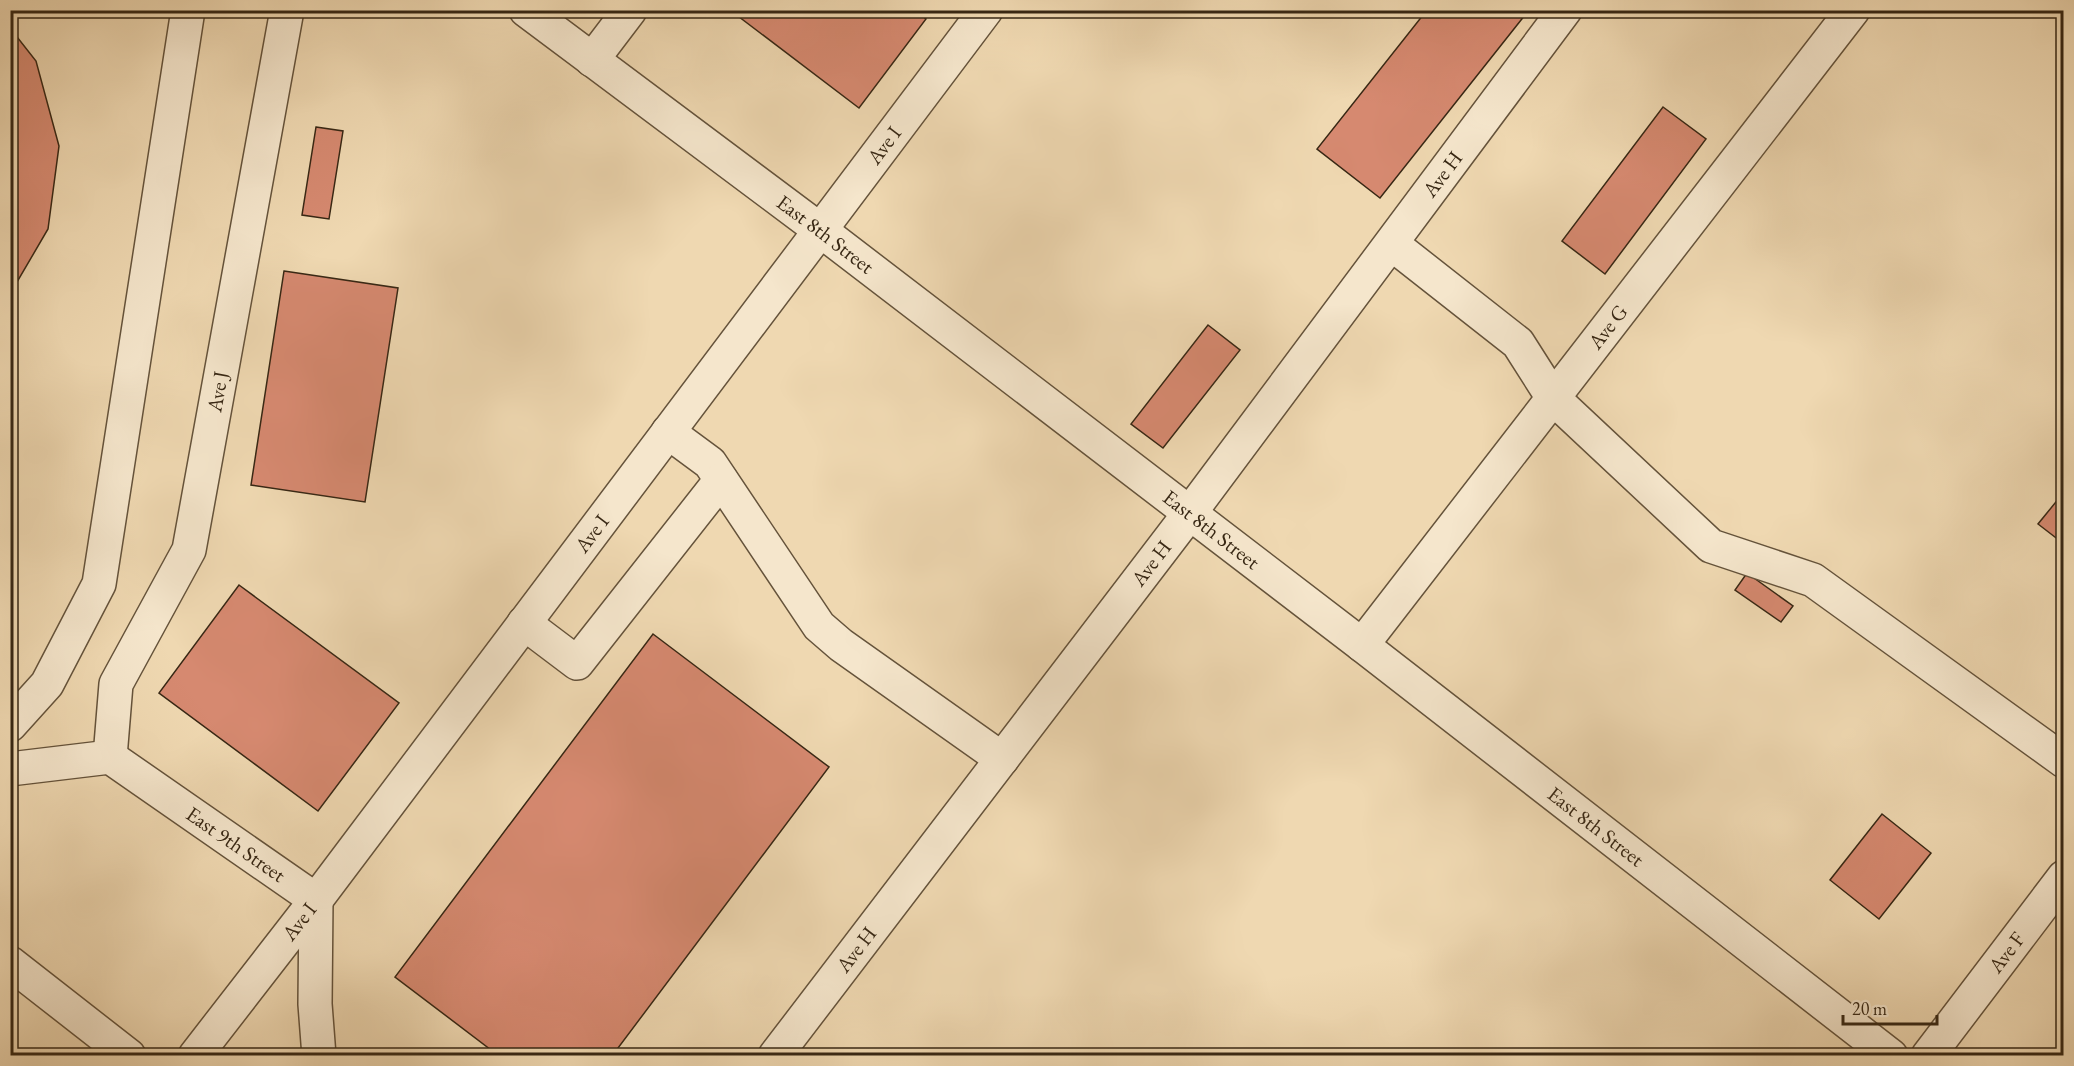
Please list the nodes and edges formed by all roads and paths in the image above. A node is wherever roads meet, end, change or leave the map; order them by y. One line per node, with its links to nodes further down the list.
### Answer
1 (188, 10): 17 (street)
2 (287, 10): 18 (street, Ave J)
3 (525, 10): 8 (street, East 8th Street)
4 (630, 10): 8 (street)
5 (986, 10): 9 (street, Ave I)
6 (1565, 10): 10 (street, Ave H)
7 (1853, 10): 11 (street, Ave G)
8 (592, 60): 9 (street, East 8th Street)
9 (820, 230): 12 (street, Ave I); 14 (street, East 8th Street)
10 (1392, 244): 11 (street); 14 (street, Ave H)
11 (1553, 398): 16 (street, Ave G); 20 (street)
12 (668, 432): 13 (street); 15 (street, Ave I)
13 (721, 480): 15 (street); 19 (street)
14 (1189, 514): 16 (street, East 8th Street); 19 (street, Ave H)
15 (524, 623): 23 (street, Ave I)
16 (1362, 645): 29 (street, East 8th Street)
17 (10, 724)
18 (110, 757): 21 (street); 23 (street, East 9th Street)
19 (1002, 759): 28 (street, Ave H)
20 (2064, 761)
21 (10, 769)
22 (2064, 877): 30 (street, Ave F)
23 (316, 900): 26 (street, Ave I); 27 (street)
24 (10, 963): 25 (street)
25 (129, 1056)
26 (195, 1056)
27 (319, 1056)
28 (775, 1056)
29 (1891, 1056)
30 (1928, 1056)

